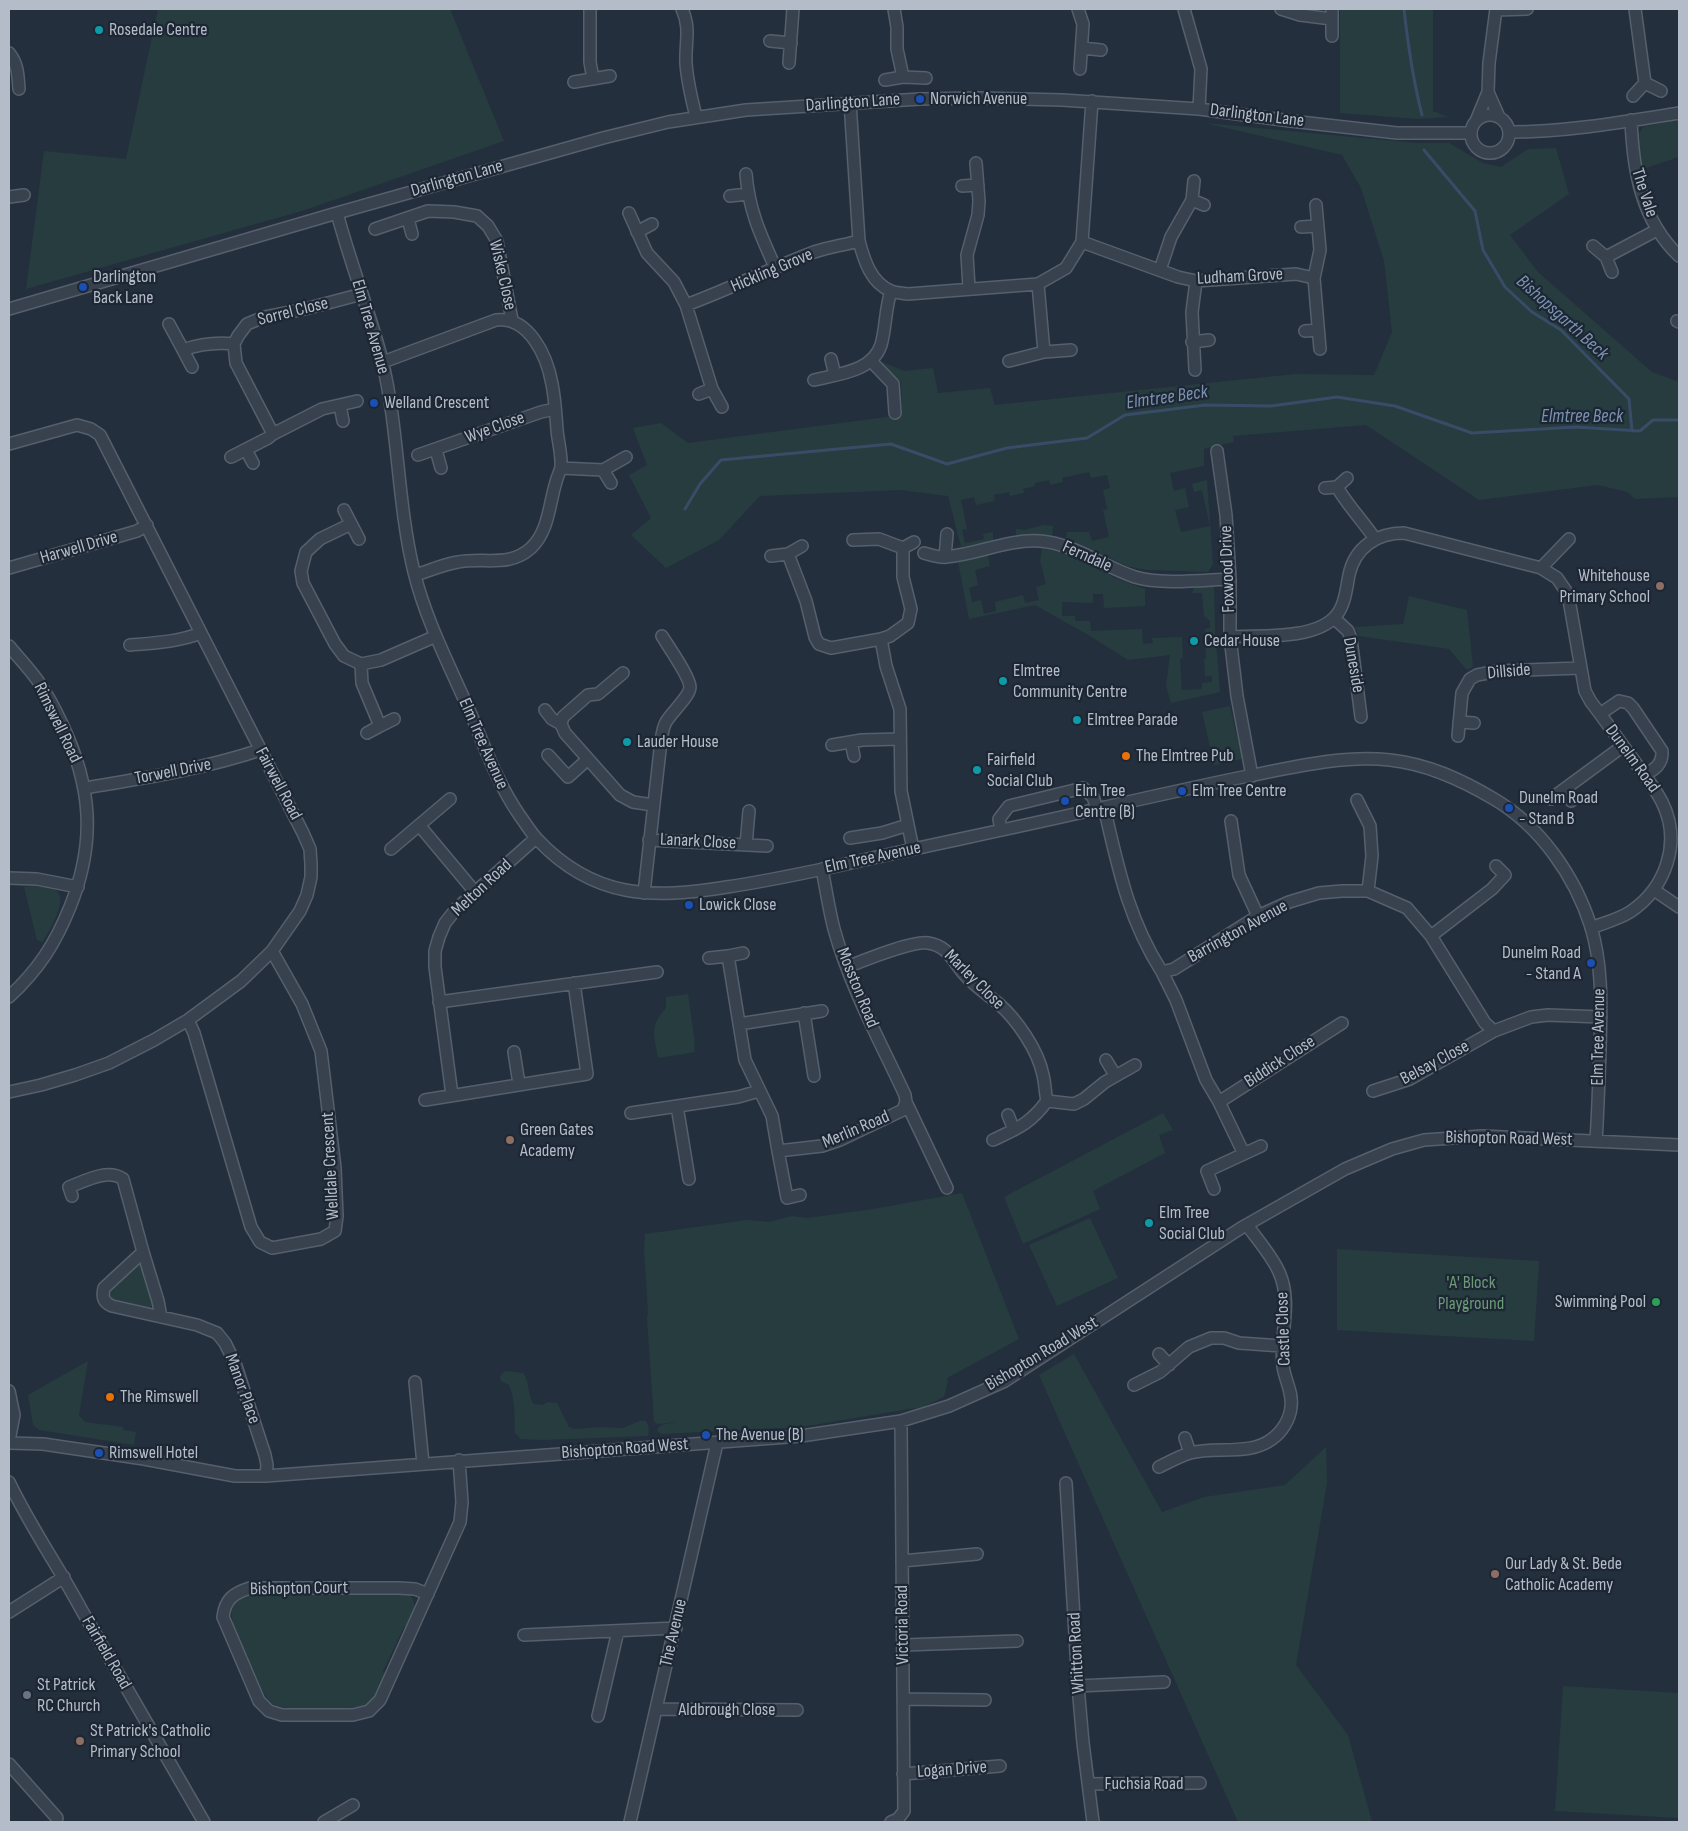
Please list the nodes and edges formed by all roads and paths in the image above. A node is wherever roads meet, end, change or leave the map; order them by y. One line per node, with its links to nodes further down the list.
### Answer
1 (590, 9): 22 (street)
2 (683, 9): 36 (street)
3 (793, 9): 14 (street)
4 (894, 9): 21 (street)
5 (1078, 9): 15 (street)
6 (1184, 9): 33 (street)
7 (1281, 9): 11 (street)
8 (1527, 9): 10 (street)
9 (1635, 9): 26 (street)
10 (1496, 10): 29 (street)
11 (1332, 14): 12 (street)
12 (1332, 36)
13 (770, 42): 14 (street)
14 (791, 43): 18 (street)
15 (1082, 48): 16 (street); 19 (street)
16 (1102, 50)
17 (9, 53): 27 (street)
18 (789, 63)
19 (1080, 69)
20 (610, 76): 22 (street)
21 (902, 77): 23 (street); 24 (street)
22 (593, 78): 25 (street)
23 (926, 78)
24 (885, 80)
25 (574, 82)
26 (1645, 83): 28 (street); 30 (street)
27 (19, 89)
28 (1661, 91)
29 (1488, 92): 35 (street); 38 (street)
30 (1634, 96)
31 (1092, 101): 32 (street, Darlington Lane); 33 (street, Darlington Lane); 64 (street)
32 (850, 102): 36 (street, Darlington Lane); 63 (street)
33 (1199, 109): 40 (street, Darlington Lane)
34 (1679, 113): 37 (street)
35 (1499, 117): 38 (street); 39 (street)
36 (696, 118): 53 (street, Darlington Lane)
37 (1631, 120): 39 (street); 60 (street, The Vale)
38 (1476, 121): 40 (street)
39 (1509, 132): 40 (street)
40 (1471, 133)
41 (976, 163): 44 (street)
42 (746, 174): 46 (street)
43 (1194, 181): 50 (street)
44 (978, 185): 45 (street); 74 (street)
45 (962, 186)
46 (748, 194): 48 (street); 68 (street)
47 (24, 195): 49 (street)
48 (730, 196)
49 (9, 197)
50 (1192, 200): 51 (street); 69 (street)
51 (1204, 205)
52 (1316, 205): 57 (street)
53 (337, 213): 76 (street, Elm Tree Avenue); 78 (street)
54 (628, 213): 61 (street)
55 (408, 219): 59 (street, Wiske Close); 62 (street); 79 (street, Wiske Close)
56 (652, 224): 61 (street)
57 (1318, 226): 58 (street); 71 (street)
58 (1302, 227)
59 (375, 229)
60 (1657, 230): 66 (street, The Vale); 67 (street)
61 (637, 232): 77 (street)
62 (412, 234)
63 (859, 241): 68 (street, Hickling Grove); 75 (street)
64 (1082, 242): 69 (street, Ludham Grove); 73 (street)
65 (1593, 246): 67 (street)
66 (1679, 256)
67 (1606, 257): 70 (street)
68 (775, 267): 77 (street, Hickling Grove)
69 (1160, 270): 72 (street, Ludham Grove)
70 (1612, 272)
71 (1314, 278): 72 (street, Ludham Grove); 81 (street)
72 (1196, 281): 84 (street)
73 (1038, 284): 74 (street); 89 (street)
74 (969, 288): 75 (street)
75 (891, 291): 91 (street)
76 (362, 294): 85 (street, Sorrel Close); 93 (street, Elm Tree Avenue)
77 (686, 305): 98 (street)
78 (9, 309)
79 (512, 320): 93 (street); 103 (street)
80 (169, 324): 87 (street)
81 (1318, 330): 82 (street); 86 (street)
82 (1305, 331)
83 (1209, 340): 84 (street)
84 (1192, 342): 95 (street)
85 (234, 344): 87 (street); 106 (street)
86 (1320, 349)
87 (183, 350): 94 (street)
88 (1071, 350): 89 (street)
89 (1044, 352): 92 (street)
90 (831, 359): 96 (street)
91 (871, 361): 96 (street); 104 (street)
92 (1009, 361)
93 (382, 362): 139 (street, Elm Tree Avenue)
94 (192, 367)
95 (1195, 370)
96 (835, 375): 97 (street)
97 (814, 380)
98 (712, 389): 99 (street); 102 (street)
99 (699, 394)
100 (357, 401): 101 (street)
101 (340, 405): 105 (street); 106 (street)
102 (722, 407)
103 (555, 409): 109 (street, Wye Close); 116 (street)
104 (895, 413)
105 (343, 421)
106 (273, 434): 108 (street)
107 (9, 444): 124 (street, Fairwell Road)
108 (246, 450): 112 (street); 114 (street)
109 (436, 450): 111 (street, Wye Close); 115 (street)
110 (1217, 451): 140 (street, Foxwood Drive)
111 (418, 455)
112 (230, 457)
113 (626, 457): 117 (street)
114 (253, 463)
115 (441, 468)
116 (561, 468): 117 (street); 139 (street)
117 (604, 470): 119 (street)
118 (1347, 478): 120 (street)
119 (611, 483)
120 (1337, 487): 121 (street); 127 (street)
121 (1325, 488)
122 (344, 510): 123 (street)
123 (351, 524): 126 (street); 149 (street)
124 (147, 525): 137 (street, Harwell Drive); 142 (street, Fairwell Road)
125 (947, 534): 136 (street)
126 (359, 539)
127 (1375, 539): 138 (street, Dunelm Road); 141 (street, Dunelm Road)
128 (1569, 539): 138 (street)
129 (853, 540): 132 (street)
130 (914, 542): 132 (street)
131 (802, 546): 134 (street)
132 (903, 548): 146 (street)
133 (924, 553): 136 (street, Ferndale)
134 (788, 554): 135 (street); 146 (street)
135 (771, 556)
136 (945, 557): 140 (street, Ferndale)
137 (9, 568)
138 (1541, 568): 150 (street, Dunelm Road)
139 (415, 575): 143 (street, Elm Tree Avenue)
140 (1230, 579): 145 (street, Foxwood Drive)
141 (1334, 618): 145 (street); 154 (street, Duneside)
142 (201, 633): 147 (street); 166 (street, Fairwell Road)
143 (436, 636): 149 (street); 185 (street, Elm Tree Avenue)
144 (662, 636): 178 (street)
145 (1230, 637): 171 (street, Foxwood Drive)
146 (881, 639): 162 (street)
147 (130, 646)
148 (10, 651): 172 (street, Rimswell Road)
149 (361, 664): 159 (street)
150 (1580, 668): 153 (street, Dunelm Road); 156 (street, Dillside)
151 (623, 673): 158 (street)
152 (545, 710): 158 (street)
153 (1600, 714): 165 (street, Dunelm Road); 170 (street)
154 (1362, 718)
155 (394, 719): 159 (street)
156 (1459, 722): 157 (street); 161 (street, Dillside)
157 (1474, 723)
158 (561, 724): 169 (street)
159 (380, 726): 160 (street)
160 (367, 733)
161 (1458, 736)
162 (900, 739): 163 (street); 183 (street)
163 (851, 742): 164 (street); 168 (street)
164 (832, 745)
165 (1623, 746): 170 (street, Dunelm Road); 173 (street)
166 (260, 750): 172 (street, Torwell Drive); 204 (street, Fairwell Road)
167 (548, 755): 169 (street)
168 (854, 756)
169 (588, 759): 178 (street)
170 (1645, 775): 196 (street, Dunelm Road)
171 (1252, 776): 179 (street, Elm Tree Avenue); 202 (street, Elm Tree Avenue)
172 (85, 788): 195 (street, Rimswell Road)
173 (1563, 790): 175 (street); 177 (street)
174 (450, 799): 182 (street)
175 (1551, 799)
176 (1357, 800): 197 (street)
177 (1572, 801)
178 (653, 805): 187 (street)
179 (1101, 808): 184 (street, Elm Tree Avenue); 184 (street); 210 (street)
180 (749, 811): 188 (street, Lanark Close)
181 (1231, 822): 201 (street)
182 (419, 825): 191 (street); 198 (street)
183 (908, 825): 186 (street); 190 (street)
184 (1001, 830): 190 (street, Elm Tree Avenue)
185 (536, 838): 198 (street, Melton Road); 199 (street, Elm Tree Avenue)
186 (850, 838)
187 (649, 840): 188 (street, Lanark Close); 199 (street)
188 (746, 845): 189 (street, Lanark Close)
189 (767, 846)
190 (913, 849): 193 (street, Elm Tree Avenue)
191 (391, 850)
192 (1496, 866): 203 (street)
193 (822, 869): 199 (street, Elm Tree Avenue); 208 (street, Mosston Road)
194 (9, 878): 195 (street)
195 (78, 887): 212 (street, Rimswell Road)
196 (1654, 890): 200 (street); 202 (street, Dunelm Road)
197 (1368, 891): 201 (street, Barrington Avenue); 203 (street, Barrington Avenue)
198 (475, 892): 213 (street, Melton Road)
199 (644, 893)
200 (1679, 907)
201 (1258, 916): 210 (street, Barrington Avenue)
202 (1591, 928): 216 (street, Elm Tree Avenue)
203 (1431, 936): 220 (street, Barrington Avenue)
204 (272, 951): 217 (street, Fairwell Road); 217 (street, Welldale Crescent)
205 (743, 953): 206 (street)
206 (728, 956): 207 (street); 219 (street)
207 (709, 958)
208 (847, 967): 232 (street, Marley Close); 235 (street, Mosston Road)
209 (657, 972): 211 (street)
210 (1162, 972): 233 (street)
211 (574, 983): 213 (street); 226 (street)
212 (9, 997)
213 (439, 1002): 230 (street, Melton Road)
214 (822, 1010): 215 (street)
215 (804, 1013): 219 (street); 225 (street)
216 (1601, 1017): 220 (street); 240 (street, Elm Tree Avenue)
217 (188, 1020): 229 (street, Fairwell Road)
218 (1342, 1023): 233 (street, Biddick Close)
219 (739, 1024): 227 (street)
220 (1494, 1031): 228 (street, Belsay Close)
221 (514, 1052): 226 (street)
222 (1106, 1060): 224 (street)
223 (1135, 1066): 224 (street)
224 (1115, 1075): 232 (street)
225 (814, 1076)
226 (519, 1084): 230 (street)
227 (760, 1090): 234 (street); 243 (street)
228 (1373, 1091)
229 (9, 1092)
230 (452, 1095): 231 (street)
231 (425, 1100)
232 (1047, 1101): 238 (street)
233 (1218, 1102): 244 (street)
234 (677, 1106): 236 (street); 245 (street)
235 (905, 1106): 243 (street, Merlin Road); 246 (street, Mosston Road)
236 (631, 1113)
237 (1008, 1115): 238 (street)
238 (1014, 1130): 239 (street)
239 (993, 1140)
240 (1596, 1141): 241 (street, Bishopton Road West); 250 (street, Bishopton Road West)
241 (1679, 1145)
242 (1261, 1146): 244 (street)
243 (778, 1151): 248 (street)
244 (1244, 1154): 247 (street)
245 (689, 1179)
246 (948, 1188)
247 (1214, 1189)
248 (800, 1195)
249 (72, 1196): 251 (street)
250 (1247, 1224): 253 (street, Castle Close); 259 (street, Bishopton Road West)
251 (143, 1252): 252 (street); 252 (street, Manor Place)
252 (161, 1317): 267 (street, Manor Place)
253 (1282, 1346): 255 (street); 263 (street, Castle Close)
254 (1158, 1354): 255 (street)
255 (1168, 1365): 257 (street)
256 (415, 1382): 265 (street)
257 (1134, 1385)
258 (9, 1391): 261 (street)
259 (901, 1420): 262 (street, Bishopton Road West); 271 (street, Victoria Road)
260 (1185, 1438): 263 (street)
261 (9, 1442): 267 (street, Bishopton Road West)
262 (717, 1443): 264 (street, Bishopton Road West); 275 (street, The Avenue)
263 (1190, 1453): 266 (street, Castle Close)
264 (459, 1460): 265 (street, Bishopton Road West); 273 (street, Bishopton Court)
265 (423, 1464): 267 (street, Bishopton Road West)
266 (1159, 1467)
267 (266, 1476)
268 (9, 1482): 272 (street, Fairfield Road)
269 (1066, 1482): 281 (street, Whitton Road)
270 (976, 1554): 271 (street)
271 (902, 1561): 279 (street, Victoria Road)
272 (64, 1576): 274 (street); 295 (street, Fairfield Road)
273 (428, 1594): 273 (street, Bishopton Court)
274 (9, 1612)
275 (676, 1628): 276 (street); 284 (street, The Avenue)
276 (618, 1631): 277 (street); 286 (street)
277 (524, 1635)
278 (1017, 1641): 279 (street)
279 (904, 1645): 282 (street, Victoria Road)
280 (1164, 1682): 281 (street)
281 (1078, 1686): 291 (street, Whitton Road)
282 (904, 1699): 283 (street); 289 (street, Victoria Road)
283 (985, 1700)
284 (656, 1709): 285 (street, Aldbrough Close); 297 (street, The Avenue)
285 (797, 1710)
286 (598, 1716)
287 (9, 1764): 293 (street)
288 (1000, 1766): 289 (street, Logan Drive)
289 (903, 1774): 298 (street, Victoria Road)
290 (1200, 1783): 291 (street, Fuchsia Road)
291 (1088, 1784): 299 (street, Whitton Road)
292 (353, 1805): 294 (street)
293 (59, 1817)
294 (340, 1818): 296 (street)
295 (204, 1822)
296 (324, 1822)
297 (630, 1822)
298 (891, 1822)
299 (1093, 1822)

